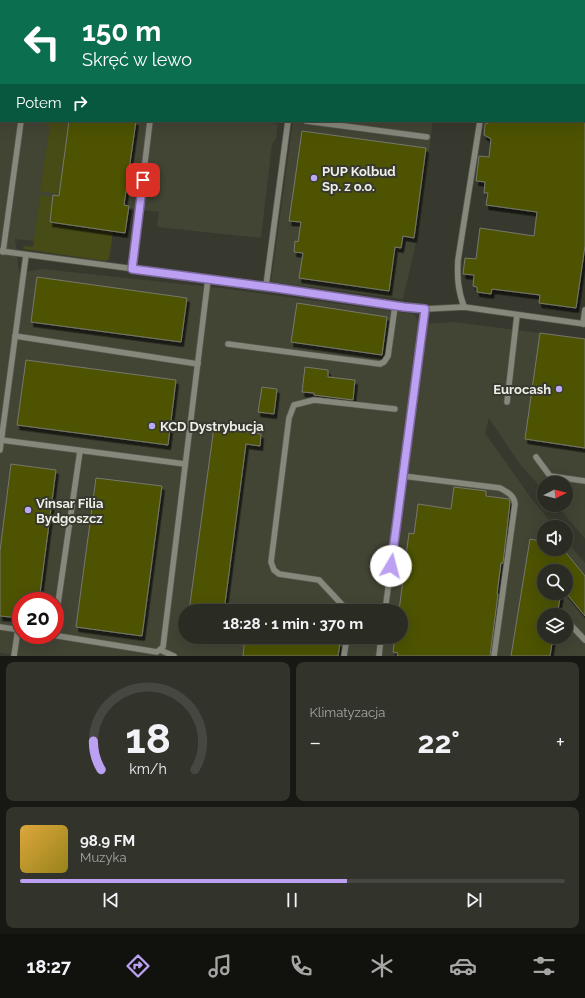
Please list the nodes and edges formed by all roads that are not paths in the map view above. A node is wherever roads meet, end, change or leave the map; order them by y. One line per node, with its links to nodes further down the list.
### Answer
1 (21, 122): 7 (lane)
2 (150, 122): 9 (lane)
3 (288, 122): 11 (lane)
4 (314, 122): 6 (lane)
5 (480, 122): 13 (lane)
6 (427, 137)
7 (2, 251): 8 (lane)
8 (26, 255): 9 (lane); 18 (lane)
9 (132, 269): 10 (lane)
10 (208, 279): 11 (lane); 20 (lane)
11 (266, 286): 12 (lane)
12 (395, 306): 14 (lane); 19 (lane)
13 (464, 307): 14 (lane); 16 (lane)
14 (425, 309): 29 (lane)
15 (585, 310): 17 (lane)
16 (517, 315): 17 (lane); 21 (lane)
17 (584, 324)
18 (15, 336): 20 (lane); 23 (lane)
19 (228, 344)
20 (198, 364): 28 (lane)
21 (507, 402)
22 (395, 409): 32 (lane)
23 (1, 427): 24 (lane)
24 (1, 440): 25 (lane); 26 (lane)
25 (0, 450)
26 (80, 451): 28 (lane); 31 (lane)
27 (536, 457): 30 (lane)
28 (185, 464): 42 (lane)
29 (403, 476): 33 (lane); 47 (lane)
30 (585, 481)
31 (60, 592)
32 (341, 604)
33 (386, 604)
34 (0, 627): 36 (lane)
35 (573, 627): 38 (lane)
36 (12, 629)
37 (64, 637): 42 (lane)
38 (585, 640)
39 (16, 644): 43 (lane)
40 (346, 644): 45 (lane)
41 (380, 644): 46 (lane)
42 (160, 650): 44 (lane)
43 (14, 656)
44 (174, 656)
45 (344, 656)
46 (379, 656)
47 (494, 656)

